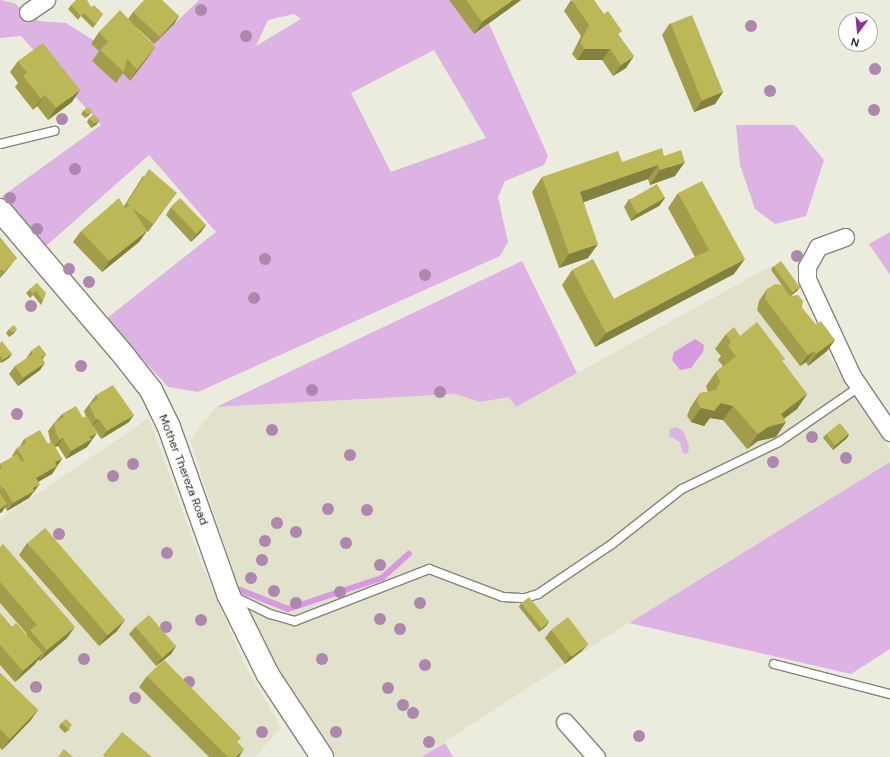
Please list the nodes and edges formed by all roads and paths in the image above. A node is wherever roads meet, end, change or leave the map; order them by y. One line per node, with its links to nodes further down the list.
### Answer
1 (46, 0): 2 (street)
2 (28, 12)
3 (54, 131): 4 (lane)
4 (0, 144)
5 (0, 210): 9 (street, Mother Thereza Road)
6 (845, 237): 7 (street)
7 (860, 387): 8 (street); 9 (lane)
8 (890, 432)
9 (228, 594): 13 (street, Mother Thereza Road)
10 (774, 664): 11 (lane)
11 (890, 694)
12 (565, 722): 14 (street)
13 (322, 757)
14 (596, 757)

